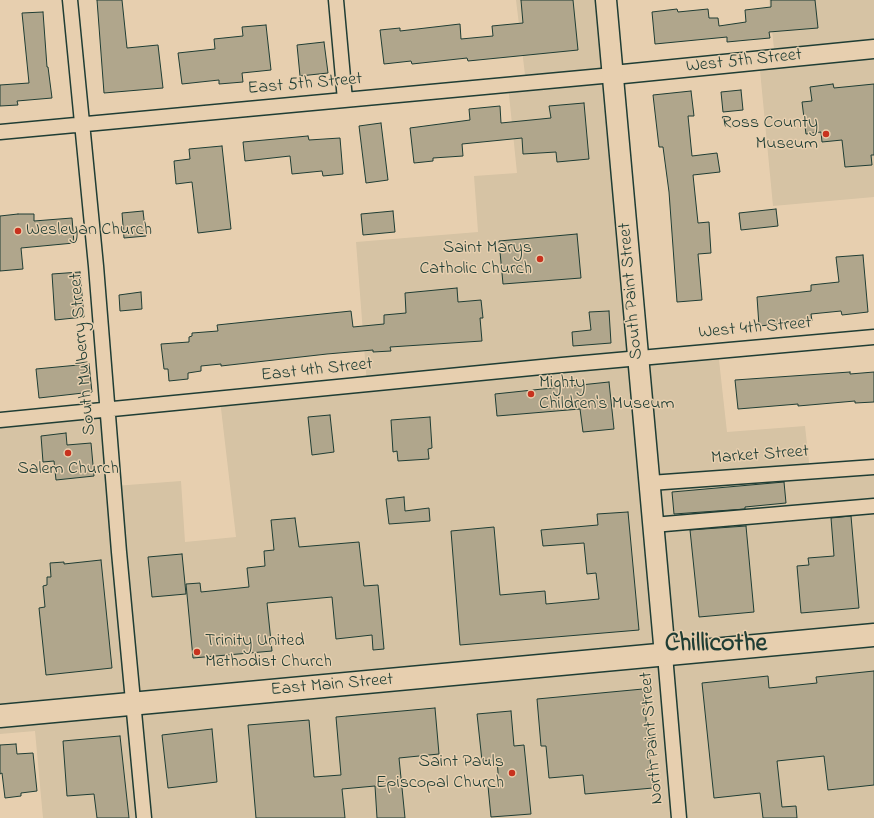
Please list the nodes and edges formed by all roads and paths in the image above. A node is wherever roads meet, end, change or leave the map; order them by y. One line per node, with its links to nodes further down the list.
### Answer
1 (70, 0): 7 (street, South Mulberry Street)
2 (336, 0): 6 (street)
3 (606, 0): 5 (main road, South Paint Street)
4 (874, 49): 5 (street, West 5th Street)
5 (613, 75): 6 (street, East 5th Street); 10 (main road, South Paint Street)
6 (345, 100): 7 (street, East 5th Street)
7 (83, 125): 8 (street, East 5th Street); 11 (street, South Mulberry Street)
8 (0, 132)
9 (874, 337): 10 (street, West 4th Street)
10 (638, 358): 11 (street, East 4th Street); 14 (main road, South Paint Street)
11 (108, 410): 12 (street, East 4th Street); 19 (street, South Mulberry Street)
12 (0, 420)
13 (874, 467): 14 (street, Market Street)
14 (650, 483): 16 (main road, South Paint Street)
15 (874, 506): 16 (street)
16 (653, 525): 18 (main road, South Paint Street)
17 (874, 635): 18 (main road, East Main Street)
18 (665, 655): 19 (main road, East Main Street); 22 (street, North Paint Street)
19 (134, 704): 20 (main road, East Main Street); 21 (street, South Mulberry Street)
20 (0, 716)
21 (144, 818)
22 (679, 818)

